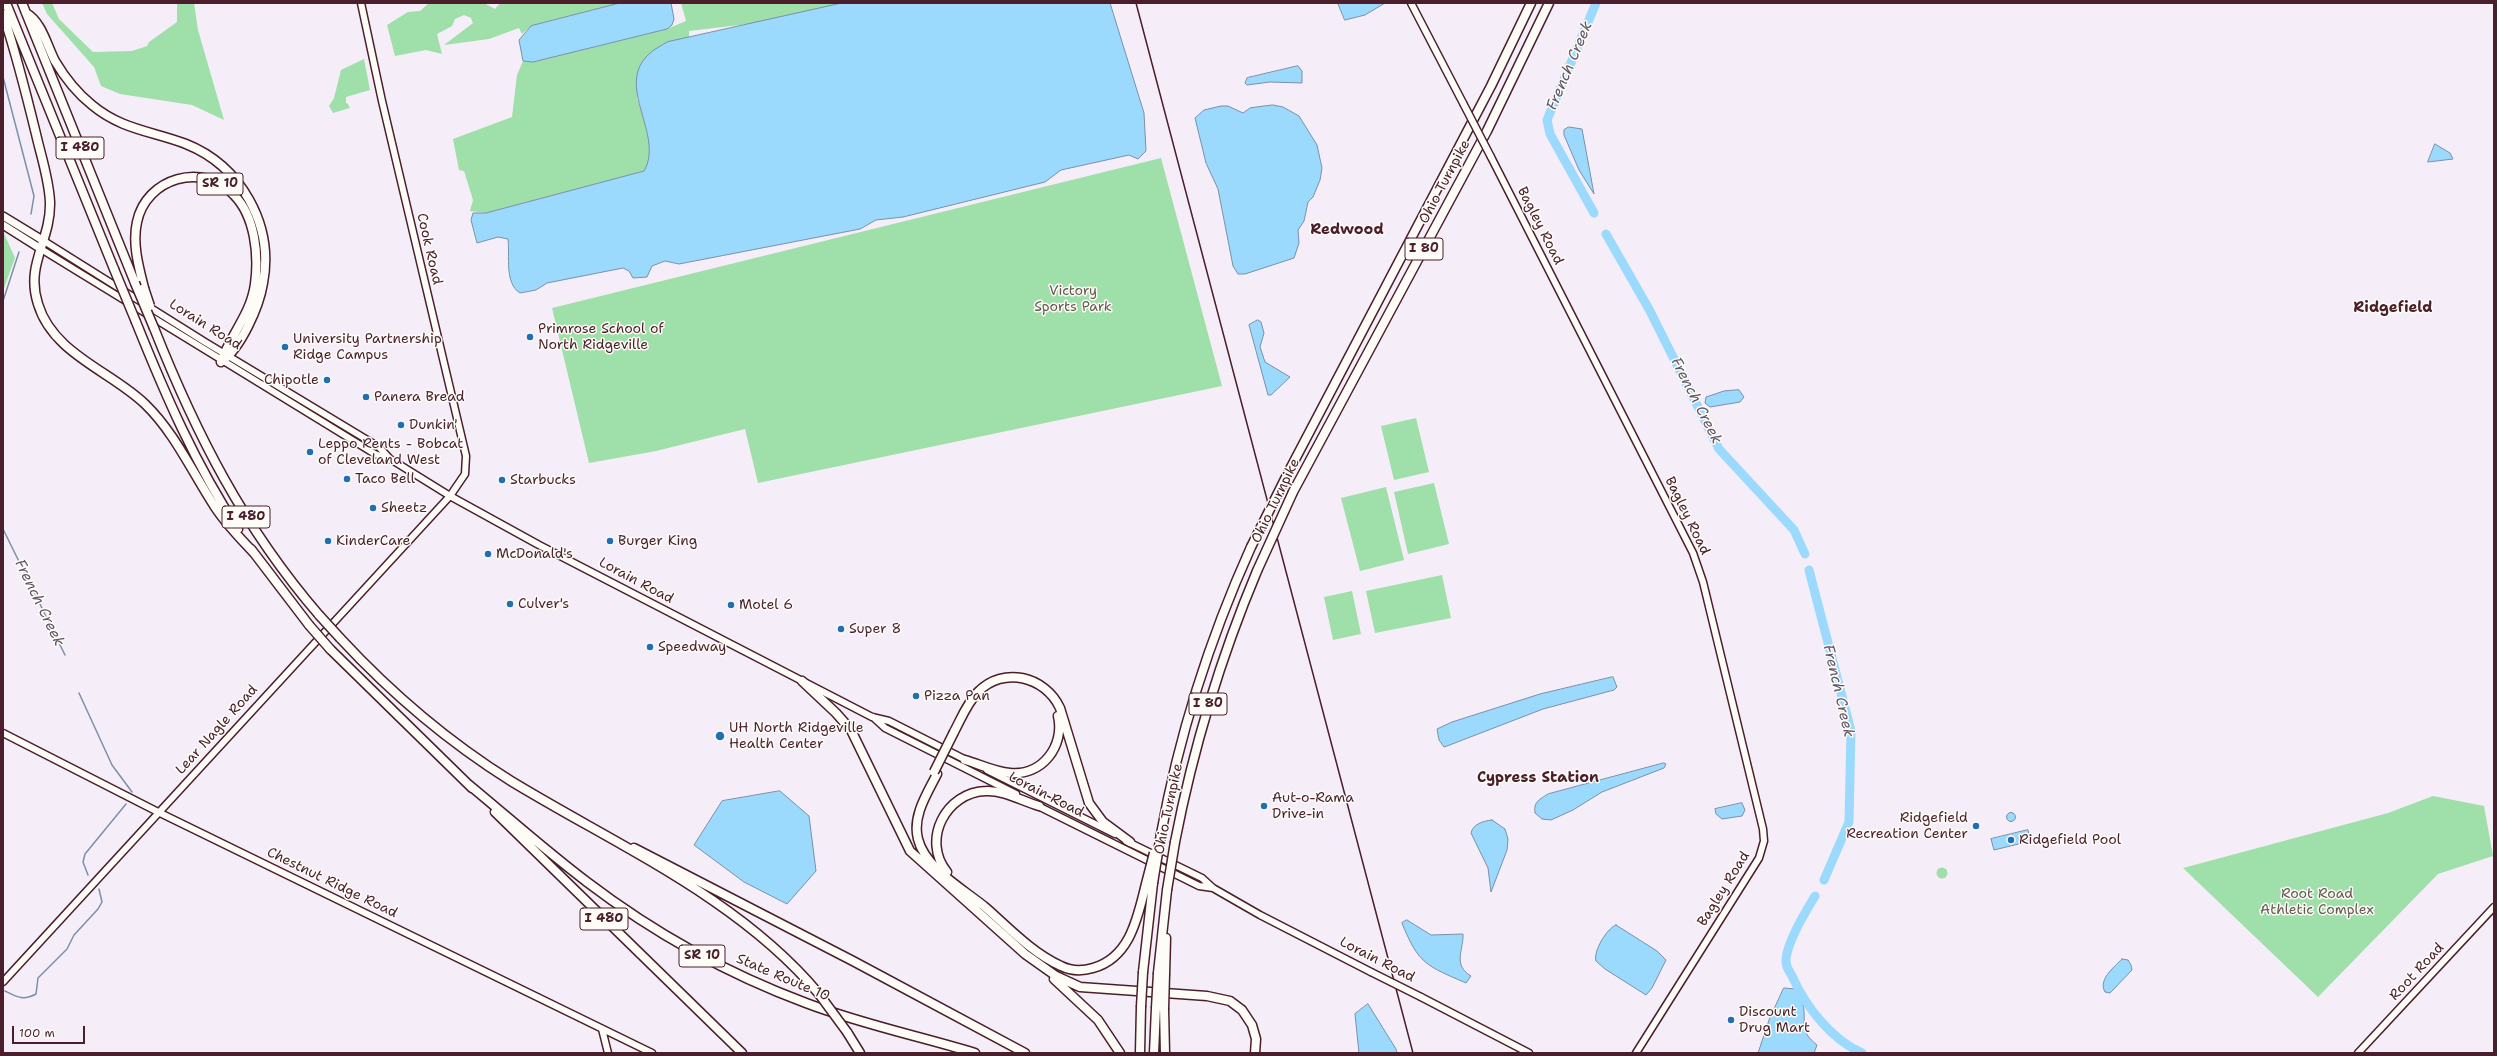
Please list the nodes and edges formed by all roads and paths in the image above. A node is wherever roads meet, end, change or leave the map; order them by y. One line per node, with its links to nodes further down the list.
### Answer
1 (6, 3): 18 (highway, I 480, bridge)
2 (22, 3): 7 (highway, I 480)
3 (361, 3): 17 (street, Cook Road)
4 (1412, 3): 55 (street, Bagley Road, bridge)
5 (1531, 3): 33 (highway, Ohio Turnpike / I 80, bridge)
6 (1549, 3): 40 (highway, Ohio Turnpike / I 80, bridge)
7 (26, 13): 13 (highway, I 480, bridge); 14 (highway)
8 (3, 14): 11 (highway)
9 (3, 216): 11 (main road, Lorain Road)
10 (3, 225): 12 (main road, Lorain Road)
11 (44, 241): 12 (highway); 14 (street, Lorain Road)
12 (41, 250): 15 (street, Lorain Road); 18 (highway)
13 (154, 328): 14 (highway, SR 10, bridge); 28 (highway, I 480, bridge)
14 (227, 354): 15 (highway); 16 (street, Lorain Road)
15 (221, 362): 16 (street, Lorain Road)
16 (392, 460): 17 (street, Lorain Road)
17 (450, 496): 19 (street, Lorain Road); 27 (street, Lear Nagle Road)
18 (254, 553): 25 (highway, I 480, bridge)
19 (802, 681): 20 (street, Lorain Road); 32 (highway)
20 (872, 716): 23 (street, Lorain Road); 26 (street, Lorain Road)
21 (3, 733): 27 (street, Chestnut Ridge Road)
22 (956, 733): 23 (highway); 24 (highway, bridge); 31 (highway)
23 (965, 760): 29 (street, Lorain Road)
24 (935, 773): 32 (highway); 34 (highway)
25 (468, 784): 44 (highway, I 480); 46 (highway, State Route 10 / SR 10)
26 (1039, 806): 30 (street, Lorain Road); 34 (highway)
27 (158, 812): 39 (street, Lear Nagle Road); 41 (street, Chestnut Ridge Road)
28 (571, 816): 45 (highway, I 480, bridge); 47 (highway)
29 (1112, 833): 30 (street); 31 (street, Lorain Road)
30 (1108, 841): 35 (street, Lorain Road)
31 (1130, 842): 35 (street, Lorain Road)
32 (934, 872): 38 (highway)
33 (1150, 882): 37 (highway); 49 (highway, bridge)
34 (960, 886): 37 (highway)
35 (1213, 888): 54 (street, Lorain Road, bridge)
36 (2494, 907): 56 (street, Root Road)
37 (1032, 947): 53 (highway)
38 (1033, 959): 48 (highway); 52 (highway)
39 (3, 982)
40 (1160, 1009): 50 (highway); 51 (highway)
41 (602, 1029): 42 (street); 43 (street, Chestnut Ridge Road)
42 (608, 1053)
43 (652, 1053)
44 (742, 1053)
45 (860, 1053)
46 (975, 1053)
47 (1025, 1053)
48 (1120, 1053)
49 (1140, 1053)
50 (1154, 1053)
51 (1165, 1053)
52 (1255, 1053)
53 (1259, 1053)
54 (1529, 1053)
55 (1636, 1053)
56 (2358, 1053)

